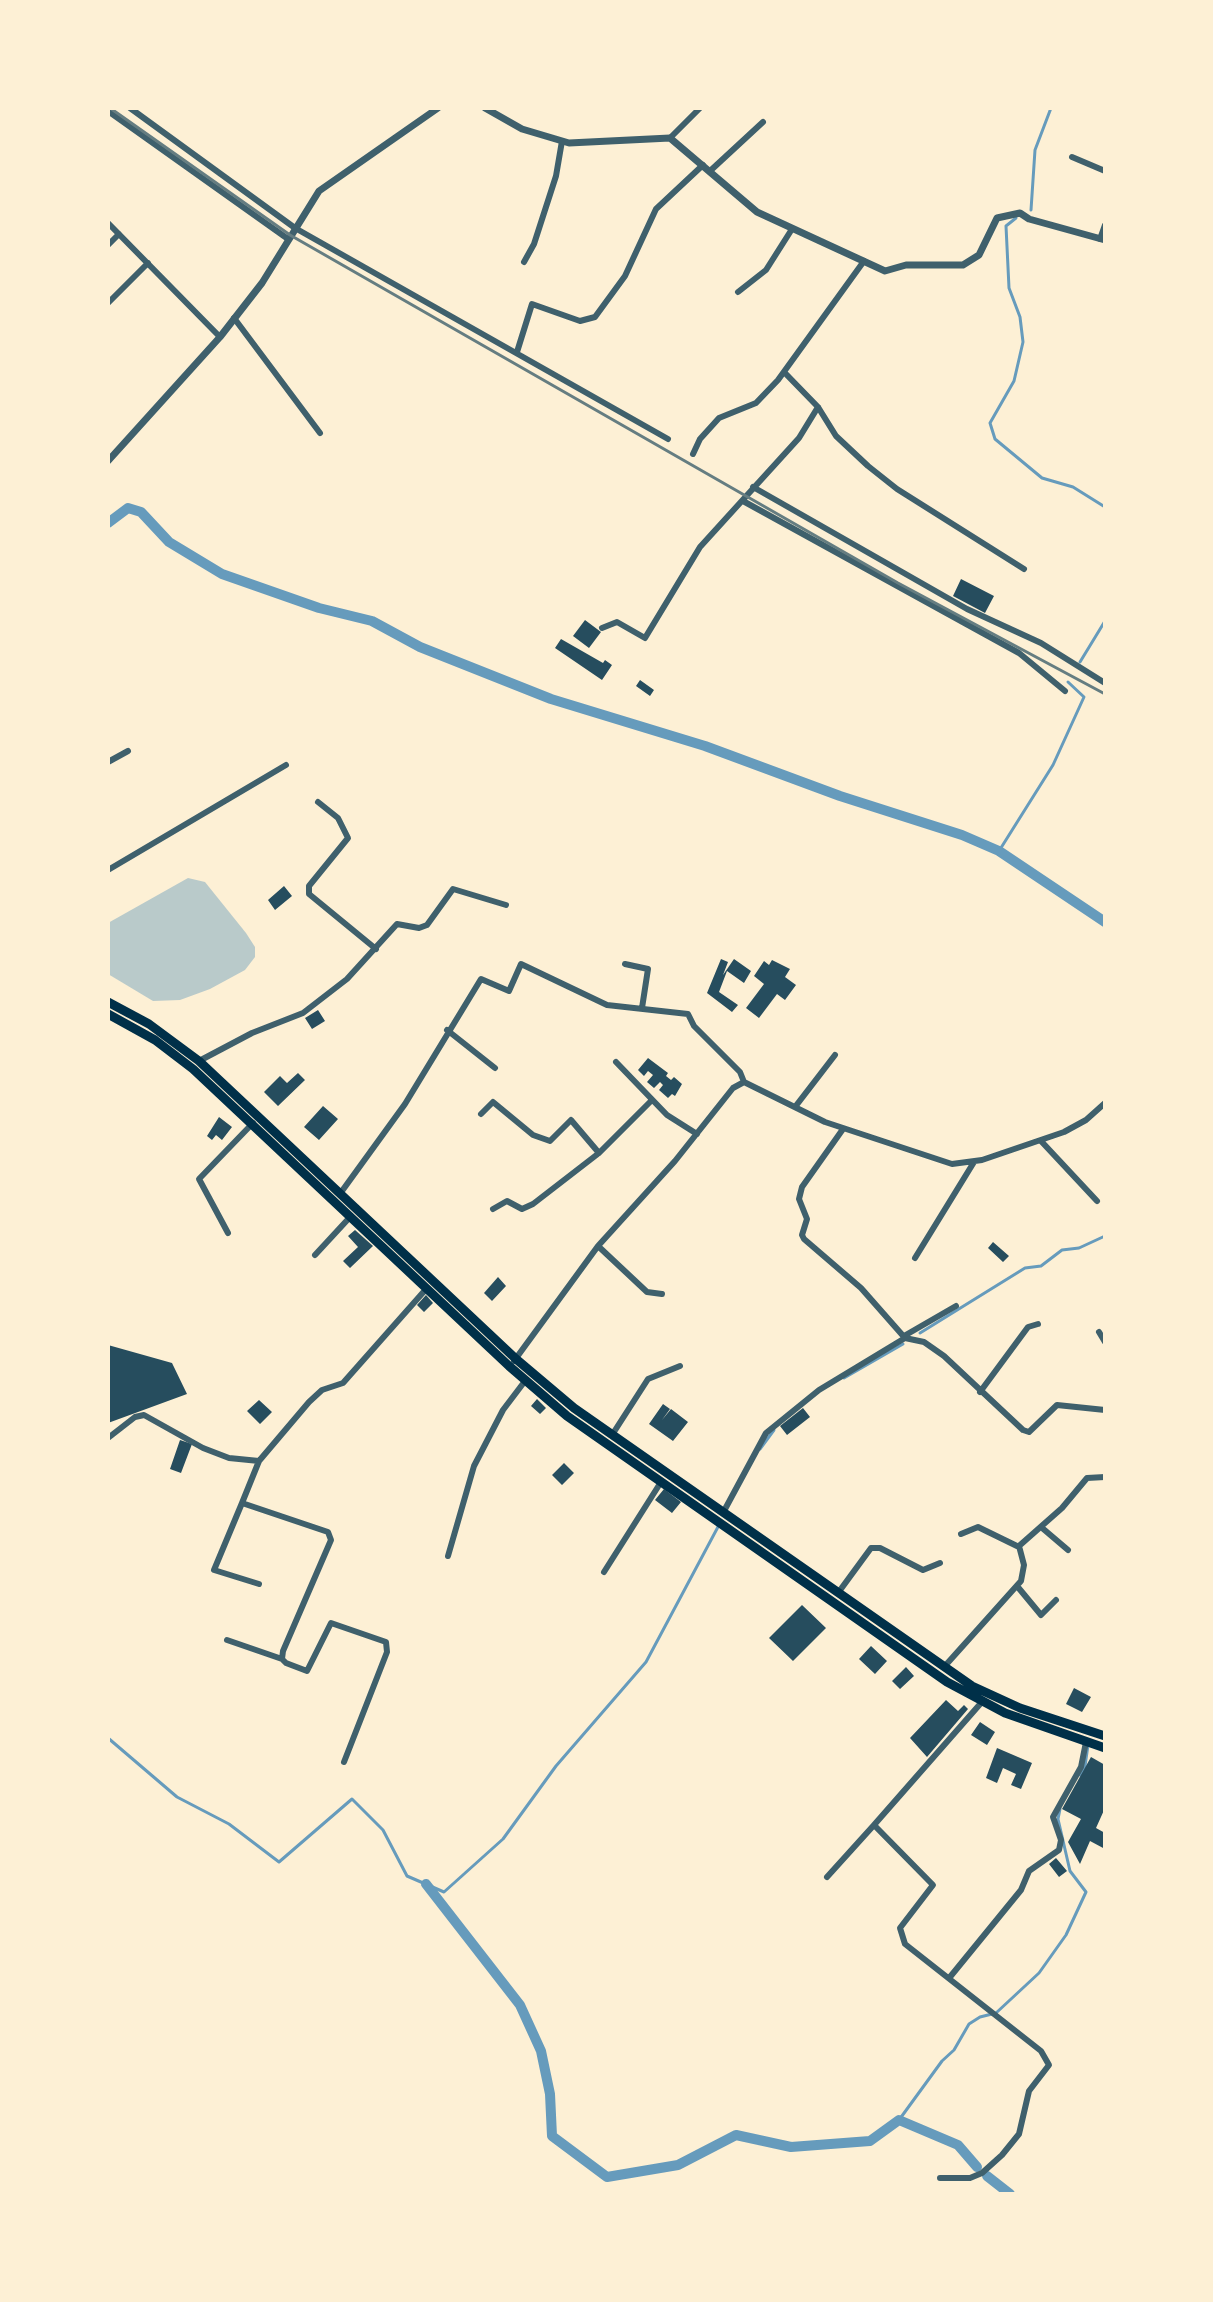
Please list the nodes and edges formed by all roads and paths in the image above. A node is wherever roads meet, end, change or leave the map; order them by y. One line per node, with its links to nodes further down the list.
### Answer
1 (130, 108): 15 (street)
2 (438, 108): 15 (street)
3 (485, 108): 8 (street)
4 (700, 108): 7 (street)
5 (108, 111): 18 (street)
6 (763, 122): 11 (street)
7 (670, 138): 8 (street); 10 (street)
8 (562, 141): 22 (street)
9 (1072, 157): 12 (street)
10 (703, 165): 11 (street); 28 (street)
11 (710, 171): 16 (street)
12 (1105, 171)
13 (108, 223): 17 (street)
14 (1105, 225): 19 (street)
15 (295, 228): 18 (street); 28 (street)
16 (792, 229): 21 (street); 24 (street)
17 (119, 234): 20 (street); 23 (street)
18 (288, 239): 26 (street)
19 (1102, 240): 21 (street)
20 (108, 245)
21 (865, 259): 29 (street)
22 (524, 262)
23 (148, 263): 25 (street); 27 (street)
24 (738, 292)
25 (108, 303)
26 (234, 318): 27 (street); 31 (street)
27 (220, 337): 34 (street)
28 (517, 352): 32 (street)
29 (784, 372): 30 (street); 33 (street)
30 (818, 407): 35 (street); 37 (street)
31 (320, 433)
32 (668, 439)
33 (693, 454)
34 (108, 461)
35 (753, 487): 36 (street); 39 (street)
36 (743, 501): 38 (street); 40 (street)
37 (1024, 569)
38 (602, 628)
39 (1105, 683)
40 (1065, 691)
41 (128, 751): 42 (street)
42 (108, 762)
43 (286, 765): 45 (street)
44 (318, 802): 47 (street)
45 (108, 870)
46 (506, 905): 47 (street)
47 (376, 949): 54 (street)
48 (625, 964): 50 (street)
49 (108, 1002): 54 (highway)
50 (642, 1008): 52 (street); 57 (street)
51 (108, 1014): 62 (highway)
52 (447, 1030): 56 (street); 68 (street)
53 (835, 1055): 60 (street)
54 (199, 1061): 68 (highway)
55 (616, 1062): 58 (street)
56 (495, 1068)
57 (744, 1082): 60 (street); 64 (street)
58 (652, 1100): 64 (street); 66 (street)
59 (1105, 1103): 65 (street)
60 (795, 1107): 63 (street)
61 (481, 1114): 66 (street)
62 (253, 1123): 71 (highway); 72 (street)
63 (843, 1129): 67 (street); 81 (street)
64 (697, 1134): 73 (street)
65 (1041, 1141): 67 (street); 69 (street)
66 (599, 1153): 70 (street)
67 (974, 1162): 75 (street)
68 (342, 1191): 83 (highway)
69 (1097, 1201)
70 (493, 1209)
71 (351, 1216): 74 (street); 76 (highway)
72 (228, 1233)
73 (598, 1246): 77 (street); 83 (street)
74 (315, 1255)
75 (915, 1258)
76 (427, 1288): 83 (highway); 90 (street)
77 (662, 1294)
78 (956, 1306): 81 (street)
79 (1038, 1324): 86 (street)
80 (1099, 1332): 82 (street)
81 (905, 1337): 86 (street); 94 (street)
82 (1105, 1342)
83 (512, 1362): 85 (highway); 88 (highway)
84 (680, 1366): 88 (street)
85 (525, 1381): 92 (highway); 99 (street)
86 (980, 1392): 87 (street)
87 (1105, 1410)
88 (612, 1435): 94 (highway)
89 (108, 1438): 90 (street)
90 (259, 1461): 93 (street)
91 (1105, 1477): 95 (street)
92 (661, 1482): 101 (street); 109 (highway)
93 (242, 1503): 102 (street); 107 (street)
94 (724, 1511): 104 (highway)
95 (1041, 1527): 97 (street); 98 (street)
96 (961, 1534): 97 (street)
97 (1019, 1547): 103 (street)
98 (1068, 1550)
99 (448, 1556)
100 (940, 1563): 104 (street)
101 (604, 1572)
102 (259, 1584)
103 (1017, 1586): 105 (street); 108 (street)
104 (838, 1593): 108 (highway)
105 (1056, 1600)
106 (227, 1640): 107 (street)
107 (282, 1659): 113 (street)
108 (944, 1667): 110 (highway)
109 (981, 1703): 111 (highway); 114 (street)
110 (1105, 1736)
111 (1086, 1742): 112 (highway); 116 (street)
112 (1105, 1748)
113 (344, 1762)
114 (874, 1825): 115 (street); 116 (street)
115 (827, 1877)
116 (950, 1977): 117 (street)
117 (940, 2178)

